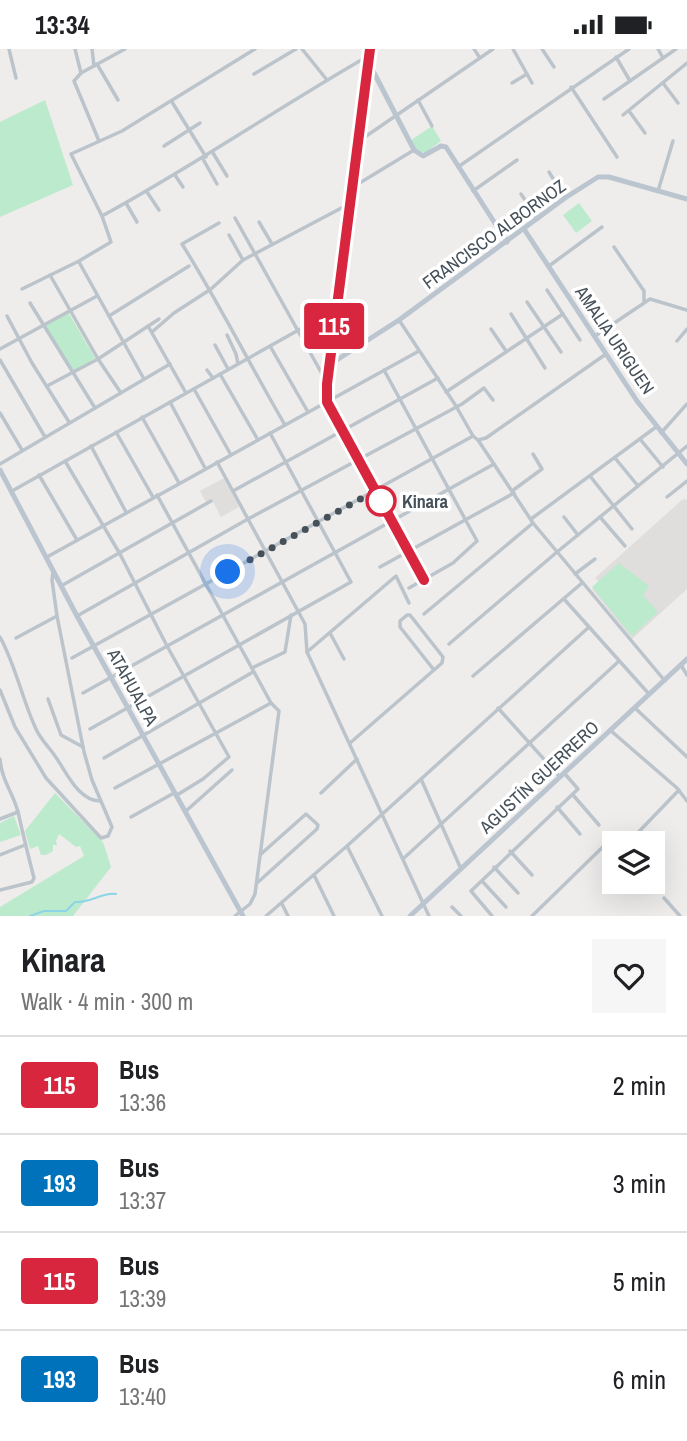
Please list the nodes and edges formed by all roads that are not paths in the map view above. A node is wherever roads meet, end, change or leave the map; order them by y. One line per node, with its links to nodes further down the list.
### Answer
1 (9, 49): 27 (street)
2 (75, 49): 23 (street)
3 (92, 49): 20 (street)
4 (125, 49): 20 (street)
5 (255, 49): 38 (street)
6 (296, 49): 24 (street)
7 (302, 49): 29 (street)
8 (474, 49): 17 (street)
9 (492, 49): 17 (street)
10 (513, 49): 25 (street)
11 (542, 49): 22 (street)
12 (629, 49): 16 (street)
13 (659, 49): 18 (street)
14 (676, 49): 18 (street)
15 (370, 52): 21 (street); 29 (street)
16 (616, 57): 30 (street); 34 (street)
17 (480, 58): 37 (street)
18 (663, 58): 30 (street)
19 (687, 63): 33 (street)
20 (96, 65): 23 (street); 36 (street)
21 (370, 65): 26 (street); 28 (street)
22 (554, 67)
23 (78, 74): 47 (street)
24 (254, 74)
25 (527, 74): 31 (street); 32 (street)
26 (376, 77): 28 (street); 41 (street)
27 (16, 78)
28 (368, 79): 48 (street)
29 (327, 80): 52 (street)
30 (630, 81): 35 (street)
31 (512, 83)
32 (532, 83)
33 (663, 83): 39 (street); 40 (street)
34 (571, 87): 53 (street); 56 (street)
35 (604, 99)
36 (118, 100)
37 (418, 100): 41 (street); 44 (street)
38 (172, 101): 45 (street); 47 (street)
39 (678, 103)
40 (629, 111): 42 (street); 46 (street)
41 (396, 114): 48 (street); 51 (street)
42 (624, 115)
43 (200, 123): 45 (street)
44 (432, 126)
45 (188, 130): 50 (street); 54 (street)
46 (645, 133)
47 (99, 141): 72 (street)
48 (359, 141): 62 (street)
49 (673, 141): 64 (street)
50 (164, 146)
51 (414, 150): 56 (street); 62 (street)
52 (213, 153): 54 (street); 59 (street)
53 (617, 157)
54 (204, 158): 58 (street); 60 (street)
55 (517, 160): 63 (street)
56 (458, 167): 63 (street)
57 (549, 172): 67 (street)
58 (175, 175): 61 (street); 65 (street)
59 (227, 176)
60 (217, 184)
61 (183, 187)
62 (353, 187): 70 (street)
63 (473, 191): 81 (street)
64 (658, 191): 67 (street, FRANCISCO ALBORNOZ); 68 (street, FRANCISCO ALBORNOZ)
65 (147, 192): 69 (street); 71 (street)
66 (521, 194): 74 (street)
67 (565, 198): 74 (street, FRANCISCO ALBORNOZ)
68 (687, 199)
69 (126, 203): 72 (street); 75 (street)
70 (351, 203): 82 (street); 97 (street)
71 (159, 210)
72 (102, 216): 86 (street)
73 (235, 218): 84 (street)
74 (538, 219): 79 (street, FRANCISCO ALBORNOZ)
75 (137, 222)
76 (259, 222): 82 (street)
77 (219, 223): 91 (street)
78 (602, 227): 88 (street)
79 (524, 229): 81 (street, FRANCISCO ALBORNOZ); 88 (street, AMALIA URIGUEN)
80 (229, 236): 85 (street)
81 (507, 242): 105 (street, FRANCISCO ALBORNOZ)
82 (272, 244): 84 (street)
83 (614, 247): 95 (street)
84 (256, 252): 85 (street); 109 (street)
85 (243, 260): 91 (street)
86 (79, 261): 89 (street); 93 (street)
87 (189, 266): 103 (street)
88 (549, 267): 114 (street, AMALIA URIGUEN)
89 (50, 275): 90 (street); 98 (street)
90 (22, 289)
91 (211, 289): 112 (street); 128 (street)
92 (547, 290): 101 (street)
93 (97, 296): 98 (street); 103 (street)
94 (527, 302): 108 (street)
95 (644, 302): 99 (street); 114 (street)
96 (30, 303): 106 (street)
97 (336, 309): 109 (street); 132 (street)
98 (71, 310): 106 (street); 127 (street)
99 (687, 310)
100 (511, 314): 115 (street)
101 (563, 314): 108 (street); 117 (street)
102 (7, 316): 116 (street)
103 (108, 316): 119 (street)
104 (159, 319): 107 (street)
105 (399, 320): 123 (street); 132 (street, FRANCISCO ALBORNOZ)
106 (43, 325): 116 (street); 137 (street)
107 (149, 326): 112 (street); 119 (street)
108 (544, 327): 115 (street); 125 (street)
109 (298, 329): 121 (street); 142 (street)
110 (491, 329): 124 (street)
111 (687, 329): 118 (street)
112 (152, 332): 130 (street)
113 (227, 335): 131 (street)
114 (595, 336): 126 (street, AMALIA URIGUEN)
115 (526, 338): 124 (street); 133 (street)
116 (20, 339): 122 (street); 143 (street)
117 (580, 339)
118 (677, 341)
119 (124, 342): 127 (street); 141 (street)
120 (215, 345): 134 (street)
121 (270, 346): 128 (street); 155 (street)
122 (0, 349)
123 (419, 351): 136 (street); 140 (street)
124 (506, 351): 145 (street)
125 (561, 352)
126 (606, 353): 160 (street, AMALIA URIGUEN); 170 (street)
127 (98, 359): 137 (street); 146 (street)
128 (246, 359): 131 (street); 159 (street)
129 (0, 360): 167 (street)
130 (170, 364): 141 (street); 147 (street)
131 (238, 364): 134 (street)
132 (329, 365): 142 (street)
133 (545, 368)
134 (229, 369): 138 (street)
135 (207, 370): 139 (street)
136 (383, 370): 148 (street); 151 (street)
137 (72, 372): 143 (street); 154 (street)
138 (219, 374): 139 (street); 169 (street)
139 (213, 378): 144 (street)
140 (438, 378): 145 (street); 148 (street)
141 (144, 379): 146 (street)
142 (327, 384): 151 (street)
143 (47, 386): 158 (street)
144 (194, 389): 147 (street); 176 (street)
145 (446, 392): 153 (street)
146 (121, 393): 154 (street)
147 (186, 393): 150 (street)
148 (400, 400): 161 (street); 162 (street)
149 (493, 400): 153 (street)
150 (170, 402): 157 (street); 187 (street)
151 (327, 402): 155 (street); 162 (street)
152 (687, 404): 165 (street)
153 (456, 406): 161 (street); 166 (street)
154 (95, 408): 158 (street)
155 (308, 412): 159 (street)
156 (0, 413): 173 (street)
157 (142, 417): 163 (street); 192 (street)
158 (69, 422): 167 (street)
159 (285, 425): 164 (street)
160 (656, 427): 165 (street, AMALIA URIGUEN); 168 (street)
161 (415, 429): 178 (street); 181 (street)
162 (343, 430): 180 (street); 181 (street)
163 (117, 432): 171 (street); 200 (street)
164 (270, 433): 169 (street); 180 (street)
165 (661, 433): 175 (street, AMALIA URIGUEN)
166 (473, 436): 170 (street); 178 (street)
167 (44, 437): 173 (street)
168 (640, 439): 177 (street); 186 (street)
169 (258, 440): 176 (street)
170 (478, 440): 184 (street)
171 (91, 446): 179 (street); 204 (street)
172 (687, 446): 175 (street)
173 (22, 450): 183 (street)
174 (533, 454): 199 (street)
175 (679, 454): 185 (street, AMALIA URIGUEN); 186 (street)
176 (230, 455): 182 (street)
177 (615, 458): 190 (street); 193 (street)
178 (432, 459): 197 (street); 198 (street)
179 (65, 461): 189 (street); 213 (street)
180 (286, 461): 195 (street); 196 (street)
181 (359, 461): 196 (street); 197 (street)
182 (217, 462): 187 (street); 195 (street)
183 (0, 464)
184 (494, 464): 198 (street); 199 (street)
185 (687, 464)
186 (663, 467): 193 (street)
187 (205, 469): 192 (street)
188 (0, 470): 194 (street, ATAHUALPA)
189 (39, 475): 194 (street); 216 (street)
190 (590, 476): 203 (street); 209 (street)
191 (687, 481): 201 (street)
192 (179, 483): 200 (street)
193 (638, 486): 203 (street)
194 (12, 491): 224 (street, ATAHUALPA)
195 (233, 491): 207 (street)
196 (302, 491): 207 (street); 211 (street)
197 (375, 491): 211 (street); 212 (street)
198 (448, 491): 208 (street); 212 (street)
199 (513, 492): 208 (street); 209 (street)
200 (155, 496): 204 (street); 210 (street)
201 (667, 497)
202 (211, 501): 210 (street)
203 (615, 505): 206 (street); 214 (street)
204 (126, 512): 213 (street)
205 (564, 517): 215 (street)
206 (600, 517): 215 (street); 217 (street)
207 (248, 519): 218 (street); 221 (street)
208 (464, 520): 219 (street); 229 (street)
209 (532, 521): 220 (street); 240 (street)
210 (172, 522): 221 (street); 223 (street)
211 (319, 523): 218 (street); 222 (street)
212 (393, 523): 219 (street); 222 (street)
213 (103, 525): 216 (street); 223 (street)
214 (632, 529)
215 (578, 535): 220 (street)
216 (77, 540): 224 (street)
217 (625, 546)
218 (266, 551): 230 (street); 233 (street)
219 (408, 551): 226 (street); 229 (street)
220 (556, 552): 228 (street); 250 (street)
221 (188, 553): 231 (street); 233 (street)
222 (336, 553): 230 (street); 238 (street)
223 (120, 554): 231 (street); 234 (street)
224 (47, 557): 227 (street, ATAHUALPA)
225 (595, 559): 228 (street)
226 (380, 567)
227 (53, 572): 234 (street, ATAHUALPA); 243 (street)
228 (575, 574): 232 (street)
229 (424, 580): 235 (street)
230 (282, 582): 238 (street); 241 (street)
231 (135, 583): 239 (street); 244 (street)
232 (582, 583): 236 (street); 265 (street)
233 (206, 584): 239 (street); 241 (street)
234 (61, 586): 244 (street, ATAHUALPA)
235 (409, 588)
236 (563, 599): 245 (street); 263 (street)
237 (409, 603): 246 (street)
238 (298, 611): 242 (street); 253 (street)
239 (151, 614): 251 (street); 252 (street)
240 (424, 614)
241 (223, 615): 249 (street); 252 (street)
242 (291, 615): 249 (street); 259 (street)
243 (57, 616): 248 (street); 281 (street)
244 (77, 616): 251 (street, ATAHUALPA)
245 (589, 627): 257 (street); 274 (street)
246 (330, 632): 253 (street); 255 (street)
247 (0, 636): 297 (street)
248 (16, 638)
249 (239, 644): 259 (street); 261 (street)
250 (449, 644)
251 (94, 646): 254 (street); 264 (street, ATAHUALPA)
252 (167, 646): 261 (street); 264 (street)
253 (307, 652): 279 (street)
254 (72, 658)
255 (344, 659)
256 (687, 659): 258 (street, AGUSTÍN GUERRERO)
257 (618, 662): 268 (street); 280 (street)
258 (681, 665): 262 (street); 265 (street, AGUSTÍN GUERRERO)
259 (253, 670): 270 (street); 271 (street)
260 (434, 670): 260 (street); 279 (street)
261 (184, 675): 270 (street); 272 (street)
262 (687, 675)
263 (473, 676)
264 (112, 677): 267 (street); 272 (street, ATAHUALPA)
265 (665, 681): 268 (street, AGUSTÍN GUERRERO)
266 (0, 690): 297 (street)
267 (83, 693)
268 (649, 694): 273 (street, AGUSTÍN GUERRERO)
269 (48, 699): 281 (street)
270 (200, 703): 277 (street); 278 (street)
271 (271, 703): 277 (street); 314 (street)
272 (129, 706): 275 (street); 278 (street, ATAHUALPA)
273 (635, 707): 276 (street, AGUSTÍN GUERRERO); 282 (street)
274 (498, 708): 280 (street); 289 (street)
275 (90, 729)
276 (610, 730): 288 (street, AGUSTÍN GUERRERO); 293 (street)
277 (216, 733): 286 (street); 294 (street)
278 (145, 736): 283 (street); 286 (street, ATAHUALPA)
279 (350, 743): 285 (street)
280 (529, 743): 288 (street); 305 (street)
281 (83, 747): 297 (street)
282 (687, 757)
283 (104, 758)
284 (0, 759): 290 (street)
285 (357, 759): 295 (street); 302 (street)
286 (159, 764): 291 (street); 294 (street, ATAHUALPA)
287 (232, 771): 300 (street)
288 (562, 775): 296 (street); 317 (street, AGUSTÍN GUERRERO)
289 (421, 779): 302 (street); 305 (street)
290 (6, 786): 292 (street); 301 (street)
291 (115, 788)
292 (0, 789)
293 (679, 790): 298 (street); 307 (street)
294 (176, 793): 300 (street, ATAHUALPA); 303 (street)
295 (321, 793)
296 (572, 794): 299 (street); 306 (street)
297 (100, 801)
298 (687, 801)
299 (557, 807): 308 (street); 312 (street)
300 (186, 811): 329 (street, ATAHUALPA)
301 (18, 812): 304 (street); 309 (street)
302 (383, 814): 310 (street); 315 (street)
303 (131, 817)
304 (0, 819)
305 (440, 824): 315 (street); 317 (street)
306 (599, 825)
307 (640, 831)
308 (580, 834)
309 (25, 845): 313 (street); 322 (street)
310 (347, 846): 318 (street); 334 (street)
311 (602, 848): 339 (street)
312 (510, 852): 316 (street); 319 (street)
313 (0, 855)
314 (259, 856): 321 (street); 321 (street)
315 (404, 858): 325 (street)
316 (494, 867): 320 (street); 323 (street)
317 (461, 869): 325 (street, AGUSTÍN GUERRERO)
318 (314, 875): 326 (street); 333 (street)
319 (532, 875)
320 (481, 880): 328 (street); 338 (street)
321 (256, 884): 329 (street)
322 (0, 890)
323 (518, 893)
324 (664, 898): 340 (street)
325 (424, 903): 335 (street, AGUSTÍN GUERRERO); 336 (street)
326 (282, 904): 331 (street); 332 (street)
327 (452, 907): 337 (street)
328 (506, 907)
329 (242, 914): 330 (street)
330 (235, 916)
331 (265, 916)
332 (288, 916)
333 (334, 916)
334 (382, 916)
335 (410, 916)
336 (429, 916)
337 (461, 916)
338 (492, 916)
339 (532, 916)
340 (680, 916)

